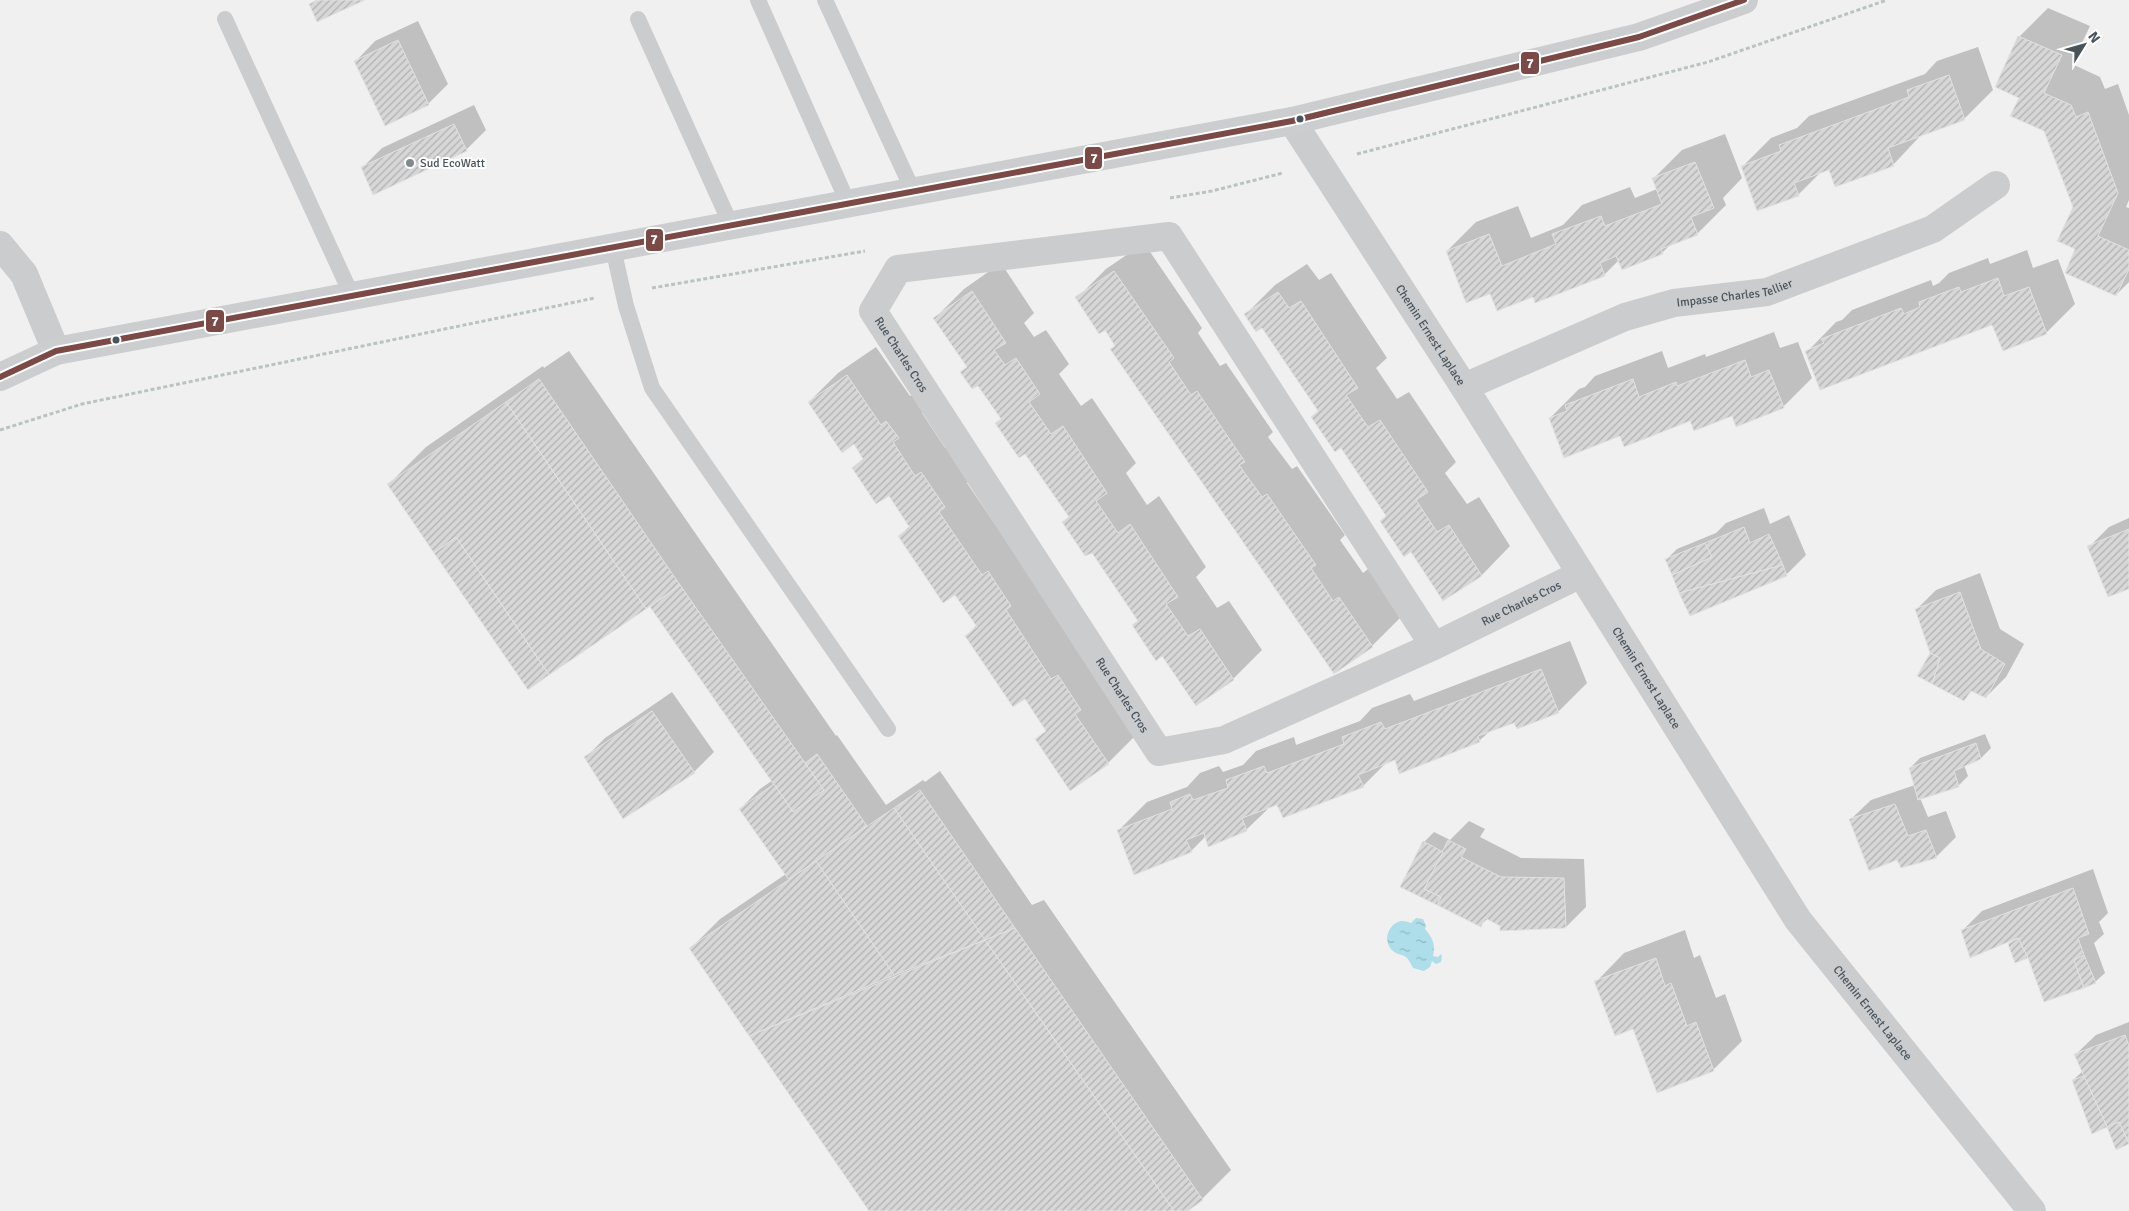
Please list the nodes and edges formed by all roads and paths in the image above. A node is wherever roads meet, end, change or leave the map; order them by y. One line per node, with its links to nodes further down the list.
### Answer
1 (758, 0): 9 (lane)
2 (825, 0): 8 (lane)
3 (1744, 0): 6 (main road)
4 (225, 19): 13 (lane)
5 (638, 19): 10 (lane)
6 (1292, 120): 8 (main road); 16 (street, Chemin Ernest Laplace)
7 (1996, 185): 16 (street, Impasse Charles Tellier)
8 (913, 192): 9 (main road)
9 (848, 203): 10 (main road)
10 (731, 225): 12 (main road)
11 (0, 245): 14 (street)
12 (612, 248): 13 (main road); 19 (lane)
13 (352, 296): 14 (main road)
14 (56, 351): 15 (main road)
15 (0, 377)
16 (1464, 387): 17 (street, Chemin Ernest Laplace)
17 (1581, 574): 18 (street, Rue Charles Cros); 20 (street, Chemin Ernest Laplace)
18 (1434, 646): 18 (street, Rue Charles Cros)
19 (888, 729)
20 (2032, 1211)

